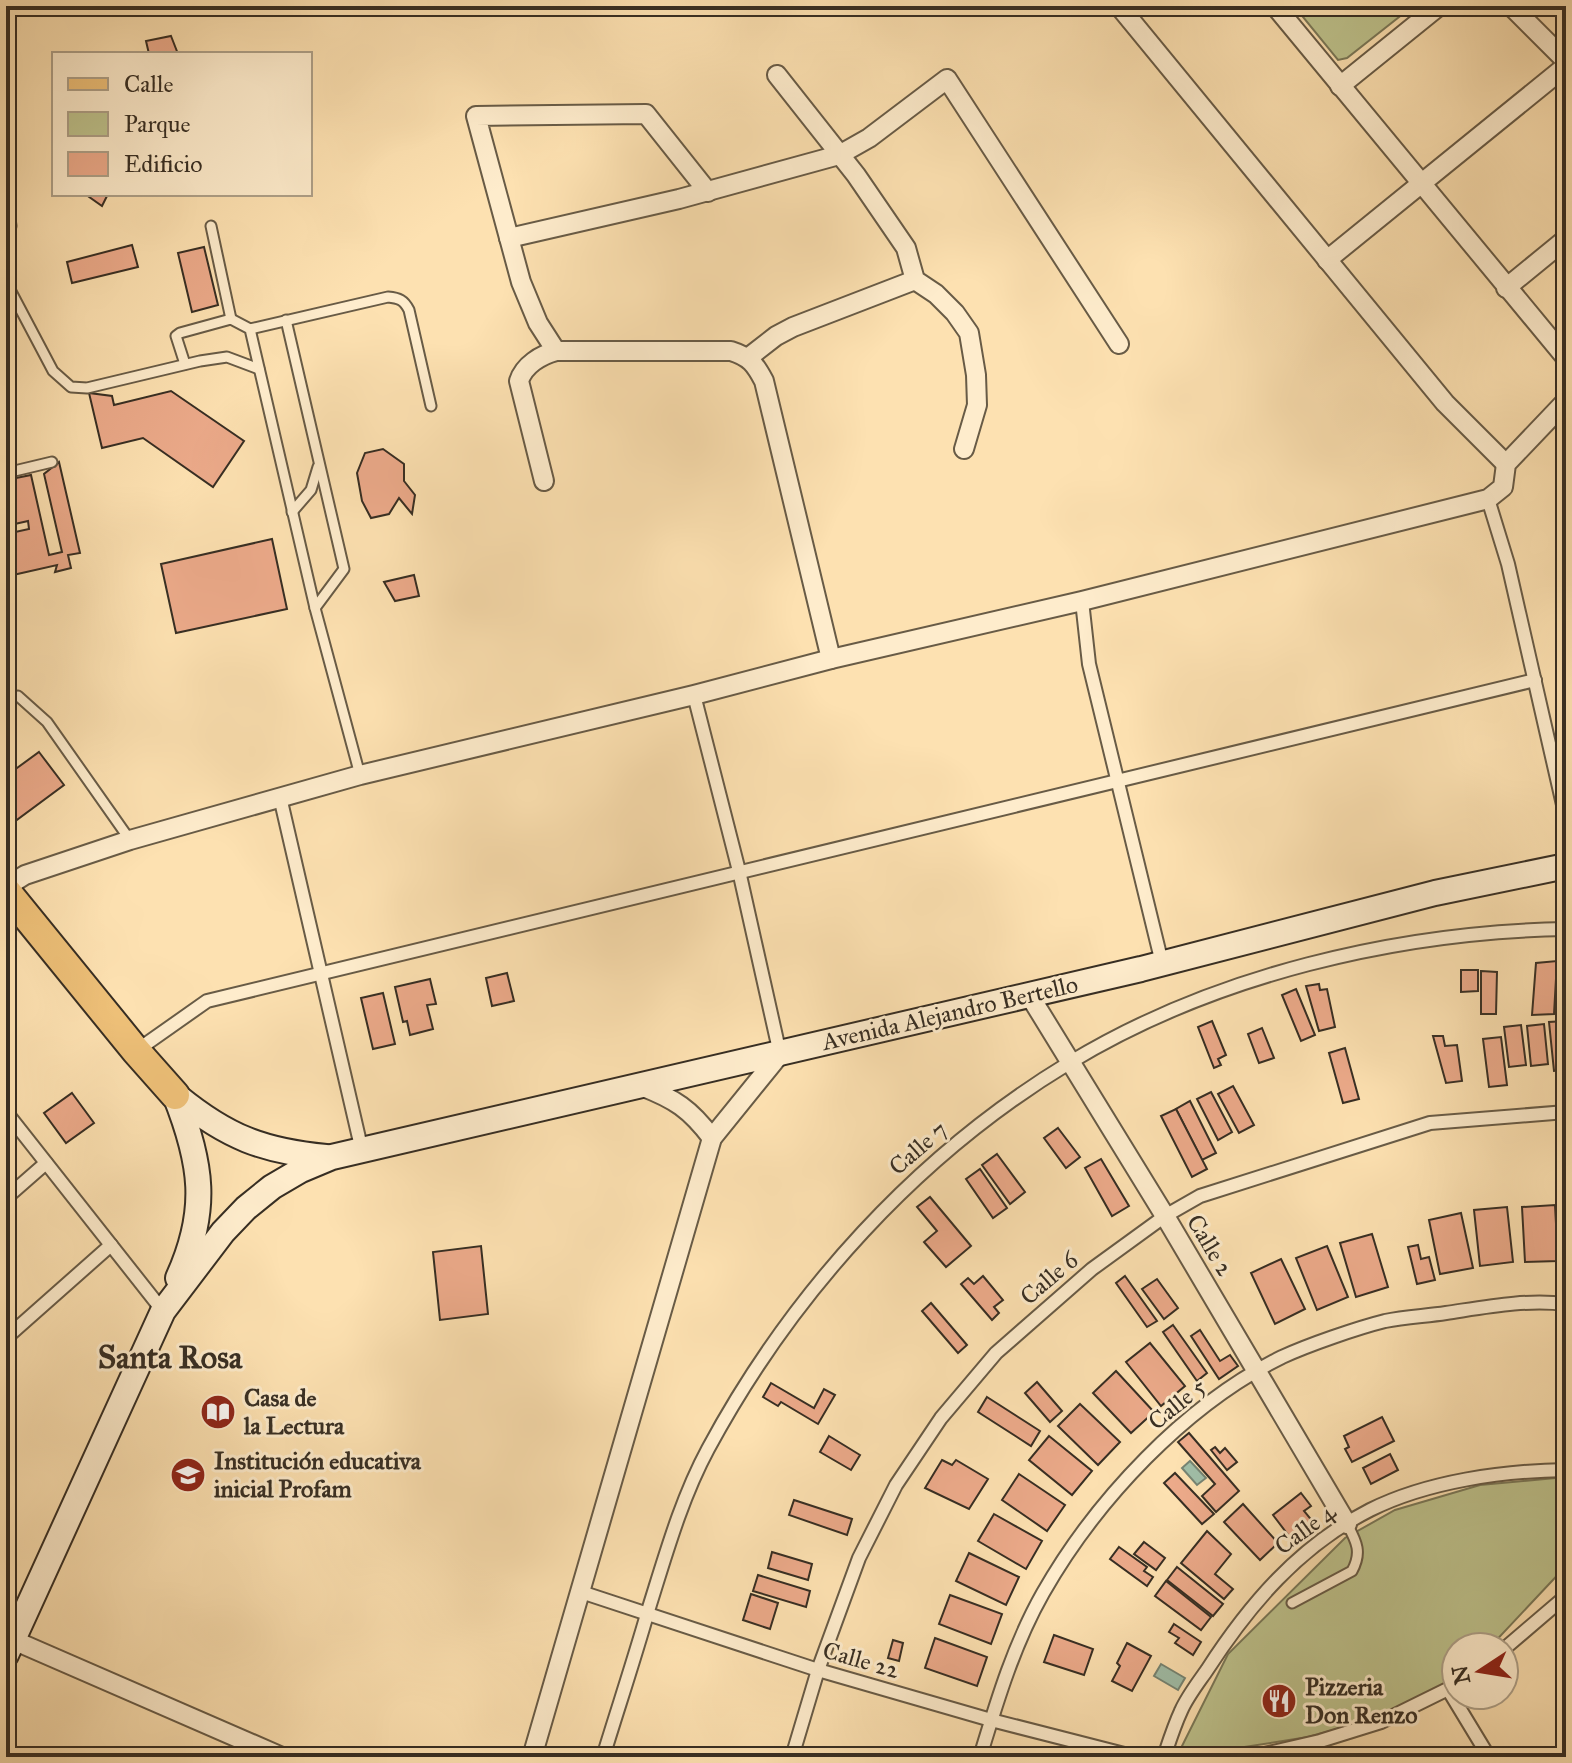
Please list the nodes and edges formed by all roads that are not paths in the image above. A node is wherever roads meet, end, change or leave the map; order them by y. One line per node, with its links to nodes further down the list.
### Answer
1 (1119, 6): 16 (street)
2 (1275, 6): 7 (street)
3 (1439, 6): 7 (street)
4 (1511, 6): 5 (street)
5 (1566, 64): 9 (street)
6 (777, 75): 8 (street)
7 (1340, 86): 9 (street)
8 (839, 155): 11 (street); 17 (street); 23 (street)
9 (1422, 183): 16 (street); 19 (street)
10 (6, 190): 15 (lane)
11 (708, 192): 13 (street); 13 (street)
12 (211, 226): 20 (lane)
13 (509, 238): 24 (street)
14 (1566, 239): 19 (street)
15 (6, 244)
16 (1327, 260): 34 (street)
17 (915, 280): 25 (street); 31 (street)
18 (6, 282): 27 (lane)
19 (1506, 288): 26 (street)
20 (231, 319): 22 (lane); 27 (lane)
21 (286, 320): 22 (lane); 30 (lane); 33 (lane)
22 (250, 329): 28 (lane)
23 (1119, 344)
24 (556, 351): 25 (street); 36 (street)
25 (749, 357): 41 (street)
26 (1566, 358)
27 (185, 364): 28 (lane)
28 (259, 369): 38 (lane)
29 (1566, 401): 34 (street)
30 (431, 406)
31 (964, 449)
32 (52, 462): 35 (lane)
33 (319, 463): 38 (lane); 40 (lane)
34 (1506, 464): 37 (street)
35 (6, 473)
36 (544, 481)
37 (1488, 499): 39 (street); 42 (street)
38 (292, 512): 40 (lane)
39 (1082, 601): 41 (street); 46 (street)
40 (315, 608): 45 (lane)
41 (831, 659): 43 (street)
42 (1535, 680): 46 (street); 48 (street)
43 (694, 695): 45 (street); 51 (street)
44 (18, 696): 49 (lane)
45 (360, 775): 47 (street)
46 (1118, 781): 51 (street); 54 (street)
47 (280, 797): 49 (street); 55 (street)
48 (1566, 818)
49 (130, 840): 52 (street)
50 (1566, 866): 54 (main road, Avenida Alejandro Bertello)
51 (739, 871): 55 (street); 58 (street)
52 (6, 889): 57 (main road, Avenida Alejandro Bertello)
53 (1566, 929): 59 (street, Calle 7)
54 (1162, 963): 56 (main road, Avenida Alejandro Bertello)
55 (320, 972): 57 (street); 65 (street)
56 (1028, 993): 58 (main road, Avenida Alejandro Bertello); 59 (street, Calle 2)
57 (136, 1051): 61 (main road, Avenida Alejandro Bertello)
58 (780, 1054): 60 (main road, Avenida Alejandro Bertello); 64 (street)
59 (1069, 1062): 69 (street, Calle 2); 80 (street, Calle 7)
60 (641, 1086): 64 (street); 65 (main road, Avenida Alejandro Bertello)
61 (175, 1095): 66 (main road, Avenida Alejandro Bertello); 72 (main road, Avenida Alejandro Bertello)
62 (6, 1112): 67 (street)
63 (1566, 1112): 69 (street, Calle 6)
64 (712, 1138): 77 (street)
65 (362, 1151): 66 (main road, Avenida Alejandro Bertello)
66 (332, 1157): 72 (main road, Avenida Alejandro Bertello)
67 (46, 1163): 68 (street); 70 (street)
68 (6, 1198)
69 (1165, 1216): 74 (street, Calle 2); 83 (street, Calle 6)
70 (111, 1245): 72 (street); 73 (street)
71 (1566, 1304): 74 (street, Calle 5)
72 (163, 1311): 82 (main road, Avenida Alejandro Bertello)
73 (6, 1338)
74 (1257, 1370): 76 (street, Calle 2); 86 (street, Calle 5)
75 (1566, 1470): 76 (street, Calle 4)
76 (1347, 1524): 79 (lane); 93 (street, Calle 4)
77 (578, 1591): 80 (street, Calle 22); 88 (street)
78 (1566, 1596): 81 (street)
79 (1292, 1603)
80 (648, 1614): 83 (street, Calle 22); 89 (street, Calle 7)
81 (1520, 1635)
82 (9, 1648): 87 (street)
83 (818, 1670): 86 (street, Calle 22); 90 (street, Calle 6)
84 (1440, 1694): 94 (street)
85 (1465, 1711): 95 (street)
86 (991, 1720): 91 (street, Calle 5); 92 (street, Calle 22)
87 (282, 1757)
88 (532, 1757)
89 (603, 1757)
90 (792, 1757)
91 (980, 1757)
92 (1136, 1757)
93 (1164, 1757)
94 (1252, 1757)
95 (1489, 1757)

